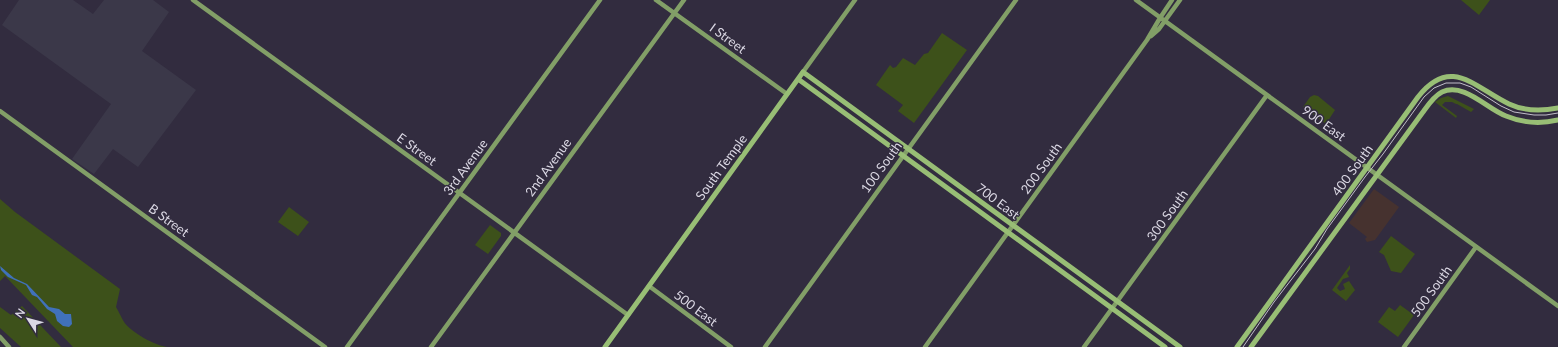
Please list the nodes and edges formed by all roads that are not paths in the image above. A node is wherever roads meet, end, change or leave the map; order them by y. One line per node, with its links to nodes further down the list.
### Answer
1 (193, 0): 25 (street, E Street)
2 (600, 0): 25 (street, 3rd Avenue)
3 (656, 0): 10 (street, I Street)
4 (684, 0): 10 (street, 2nd Avenue)
5 (855, 0): 14 (street, South Temple)
6 (1016, 0): 21 (street, 100 South)
7 (1136, 0): 11 (street, 900 East)
8 (1172, 0): 11 (street, 200 South)
9 (1180, 0): 12 (street, 200 South)
10 (674, 13): 16 (street, I Street); 27 (street, 2nd Avenue)
11 (1160, 18): 12 (street, 900 East); 13 (street, 200 South)
12 (1165, 21): 13 (street, 200 South); 17 (street, 900 East)
13 (1148, 40): 26 (street, 200 South)
14 (803, 72): 15 (main road, South Temple); 21 (main road, 700 East)
15 (798, 79): 16 (main road, South Temple); 22 (main road, 700 East)
16 (787, 94): 30 (main road, South Temple)
17 (1267, 95): 23 (street, 900 East); 31 (street, 300 South)
18 (1558, 108): 23 (main road, 400 South)
19 (0, 111): 38 (street, B Street)
20 (1558, 120): 24 (main road, 400 South)
21 (908, 149): 22 (street, 100 South); 26 (main road, 700 East)
22 (903, 156): 28 (main road, 700 East); 43 (street, 100 South)
23 (1367, 168): 24 (street, 900 East); 48 (main road, 400 South)
24 (1377, 175): 29 (street, 900 East); 49 (main road, 400 South)
25 (460, 194): 27 (street, E Street); 39 (street, 3rd Avenue)
26 (1013, 226): 28 (street, 200 South); 31 (main road, 700 East)
27 (514, 233): 34 (street, E Street); 40 (street, 2nd Avenue)
28 (1008, 233): 33 (main road, 700 East); 44 (street, 200 South)
29 (1476, 247): 32 (street, 900 East); 50 (street, 500 South)
30 (649, 286): 34 (main road, South Temple); 42 (street, 500 East)
31 (1117, 301): 33 (street, 300 South); 47 (main road, 700 East)
32 (1558, 306)
33 (1112, 308): 45 (street, 300 South); 46 (main road, 700 East)
34 (628, 315): 41 (main road, South Temple)
35 (0, 337): 37 (street)
36 (0, 342): 37 (street)
37 (8, 346)
38 (325, 347)
39 (347, 347)
40 (431, 347)
41 (605, 347)
42 (731, 347)
43 (765, 347)
44 (924, 347)
45 (1084, 347)
46 (1165, 347)
47 (1180, 347)
48 (1237, 347)
49 (1251, 347)
50 (1404, 347)

